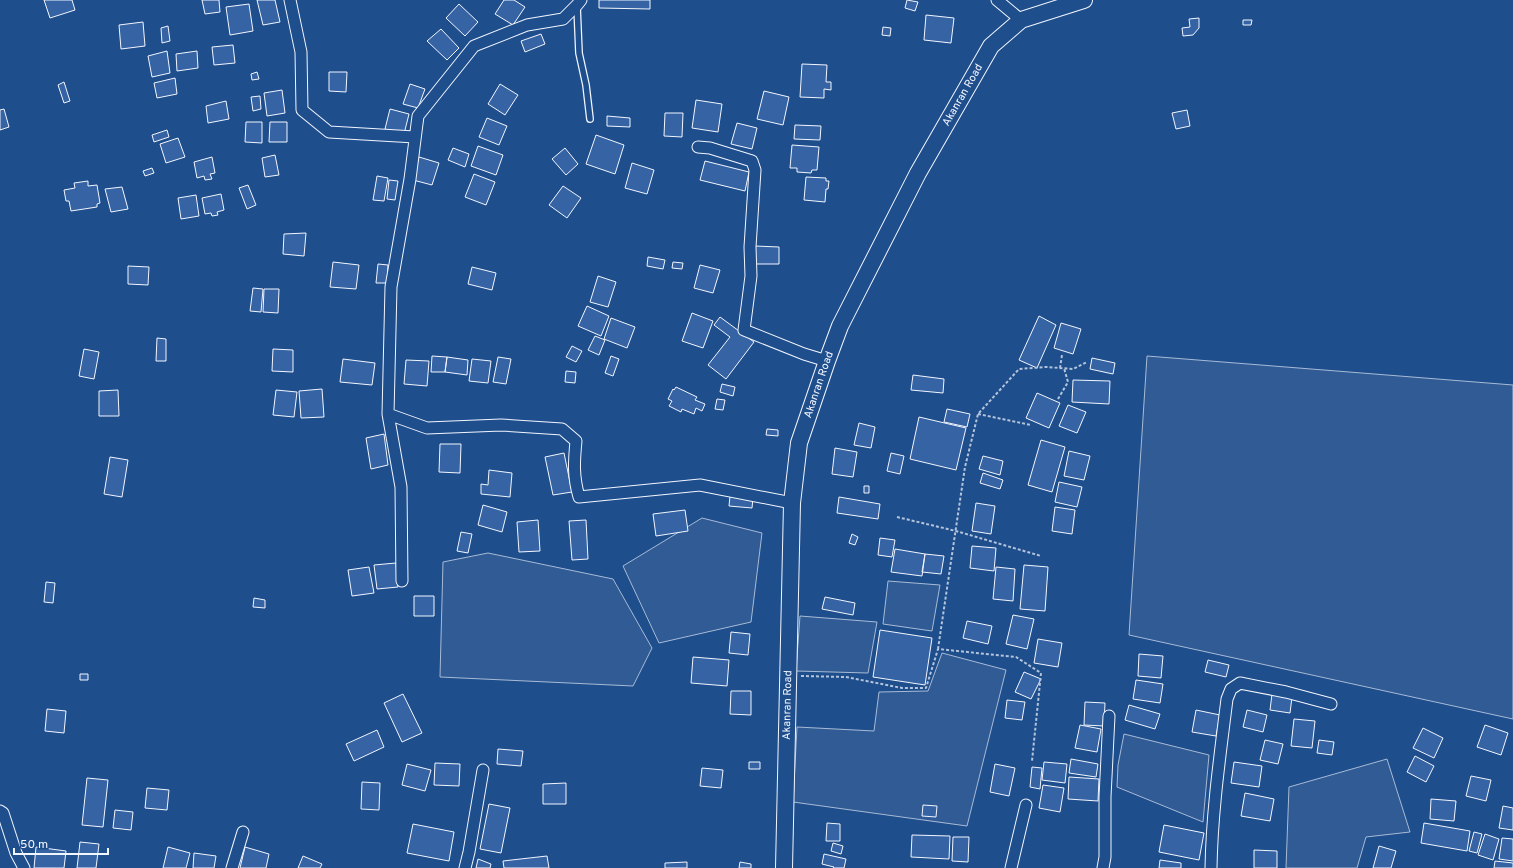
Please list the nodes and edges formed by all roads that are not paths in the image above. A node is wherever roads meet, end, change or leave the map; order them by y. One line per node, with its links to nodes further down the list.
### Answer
1 (290, 0): 7 (street)
2 (997, 0): 5 (street)
3 (1084, 0): 5 (main road, Akanran Road)
4 (579, 3): 6 (lane); 7 (street)
5 (1021, 20): 9 (main road, Akanran Road)
6 (590, 119)
7 (415, 137): 10 (street)
8 (698, 147): 9 (street)
9 (826, 361): 11 (main road, Akanran Road)
10 (388, 414): 11 (street); 12 (street)
11 (792, 503): 22 (main road, Akanran Road)
12 (402, 581)
13 (1331, 704): 25 (street)
14 (1109, 716): 24 (street)
15 (483, 770): 21 (street)
16 (1026, 805): 23 (street)
17 (0, 811): 19 (street)
18 (243, 832): 20 (street)
19 (24, 868)
20 (232, 868)
21 (465, 868)
22 (784, 868)
23 (1011, 868)
24 (1103, 868)
25 (1211, 868)

